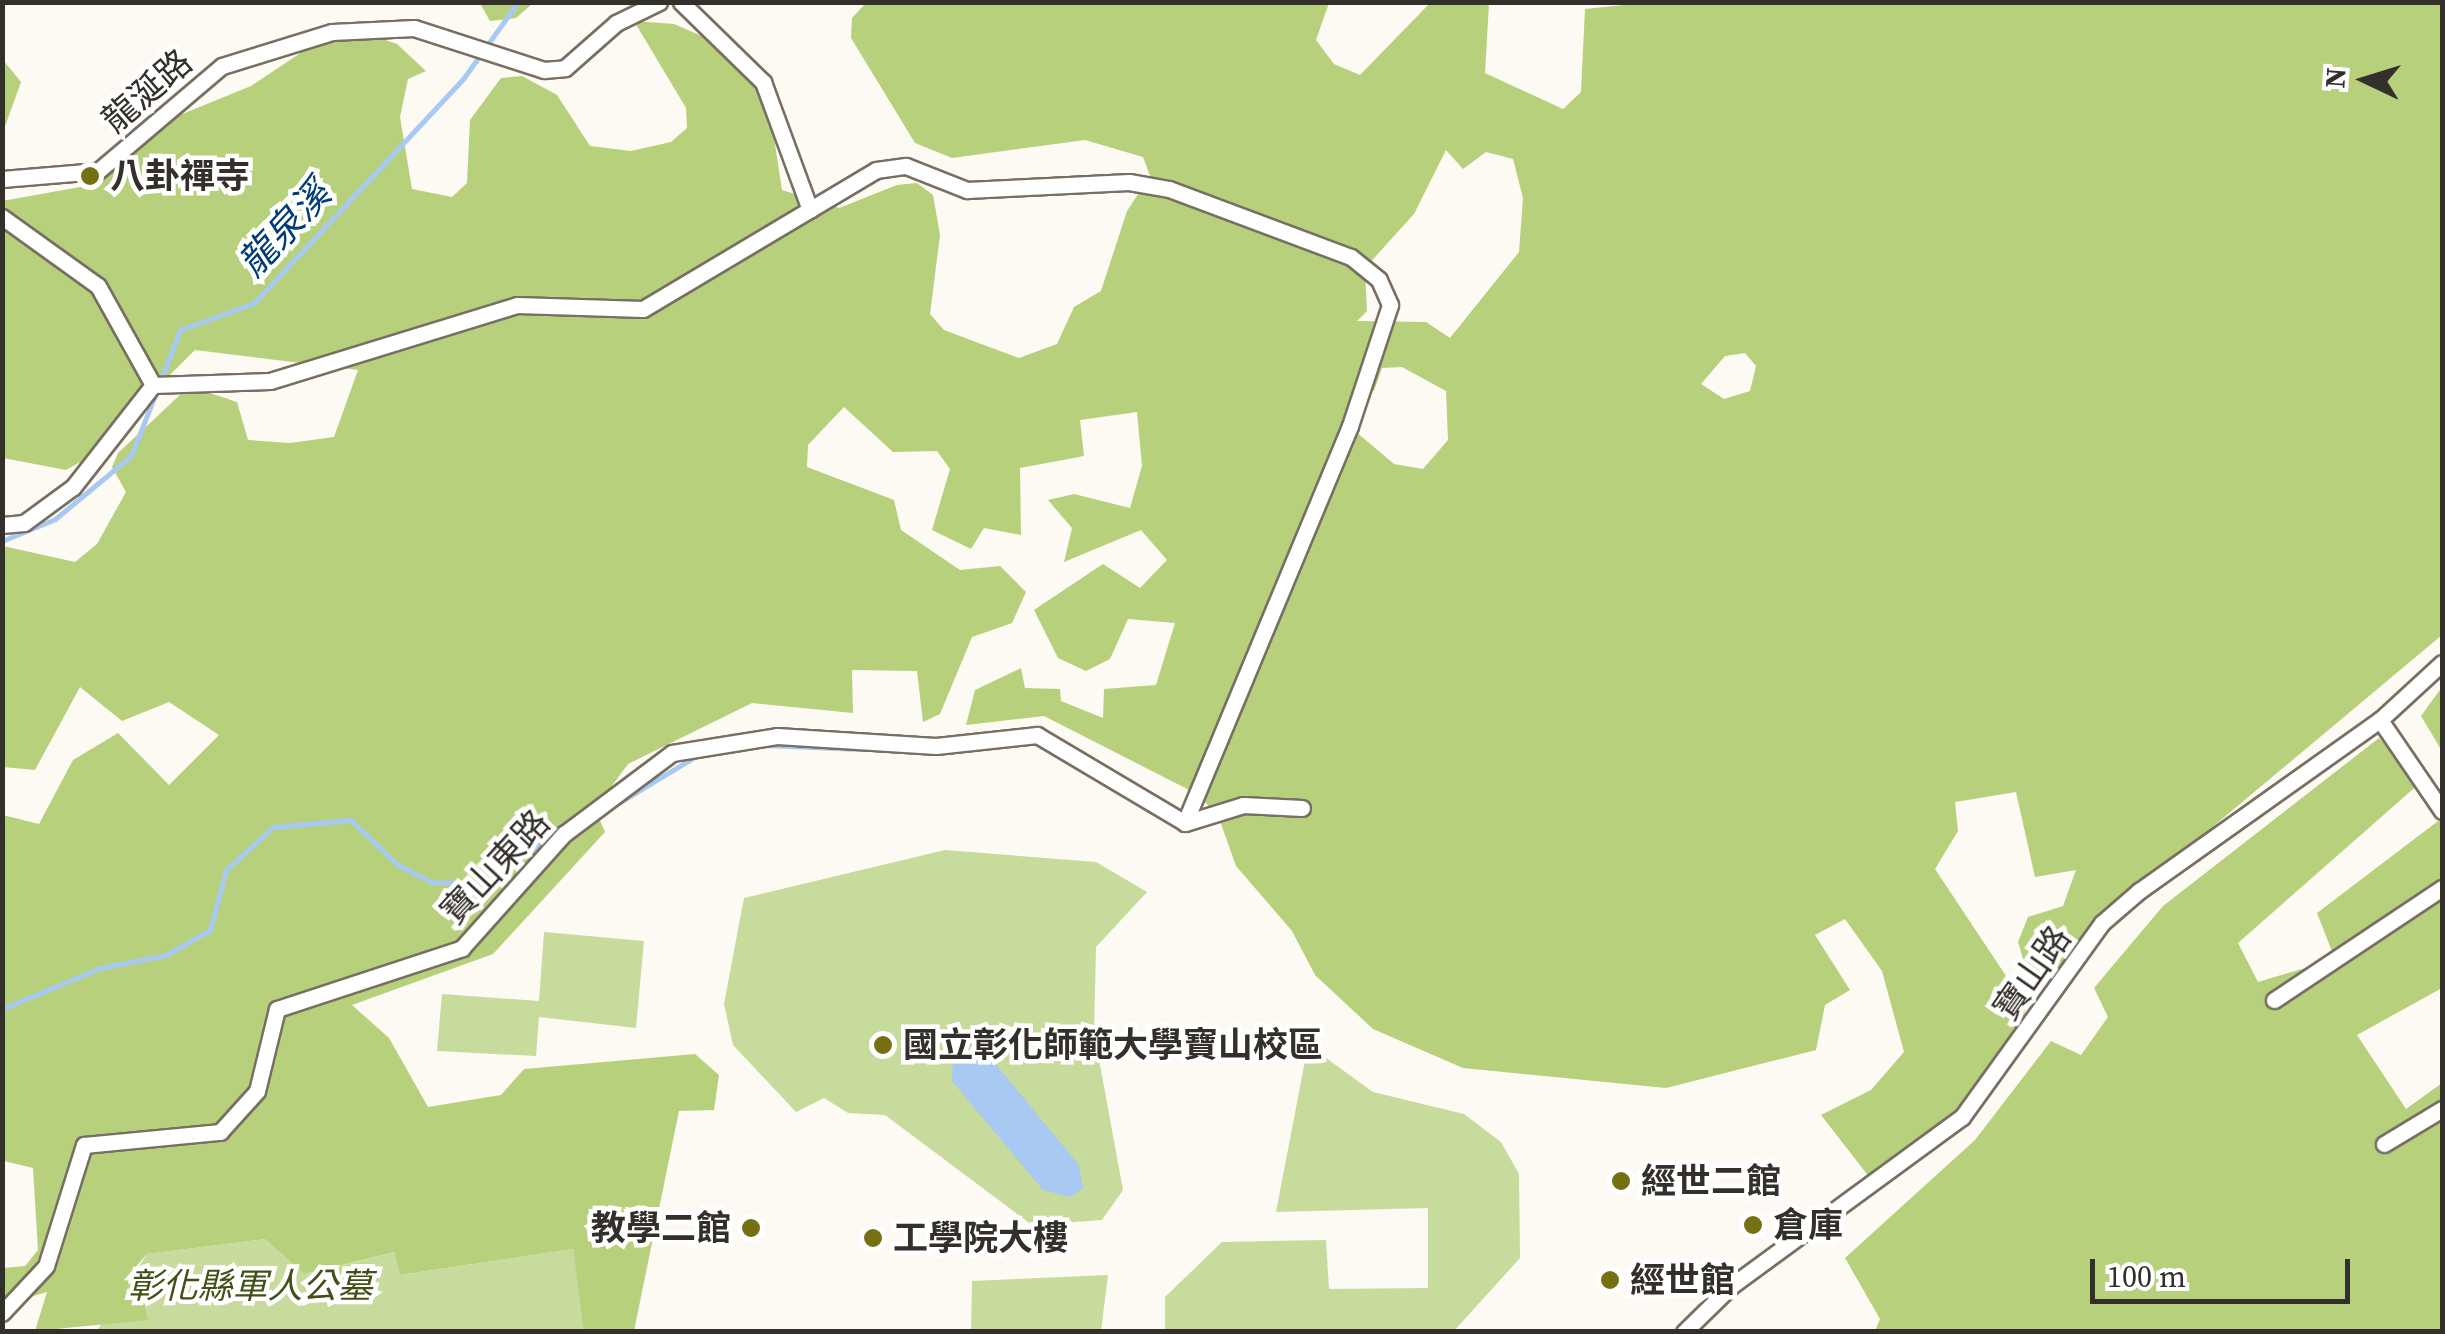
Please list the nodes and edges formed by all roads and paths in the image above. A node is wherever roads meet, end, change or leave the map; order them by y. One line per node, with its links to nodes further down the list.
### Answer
1 (659, 2): 3 (street, 龍涎路)
2 (681, 2): 4 (street)
3 (2, 179)
4 (810, 210): 6 (street); 12 (street)
5 (2, 217): 6 (street)
6 (153, 385): 7 (street)
7 (2, 525)
8 (2442, 662): 9 (street, 寶山路)
9 (2380, 720): 11 (street); 18 (street, 寶山路)
10 (1302, 808): 12 (street)
11 (2442, 811)
12 (1185, 822): 17 (street, 寶山東路)
13 (2442, 888): 14 (street)
14 (2274, 1000)
15 (2442, 1109): 16 (street)
16 (2384, 1144)
17 (2, 1312)
18 (1684, 1332)

